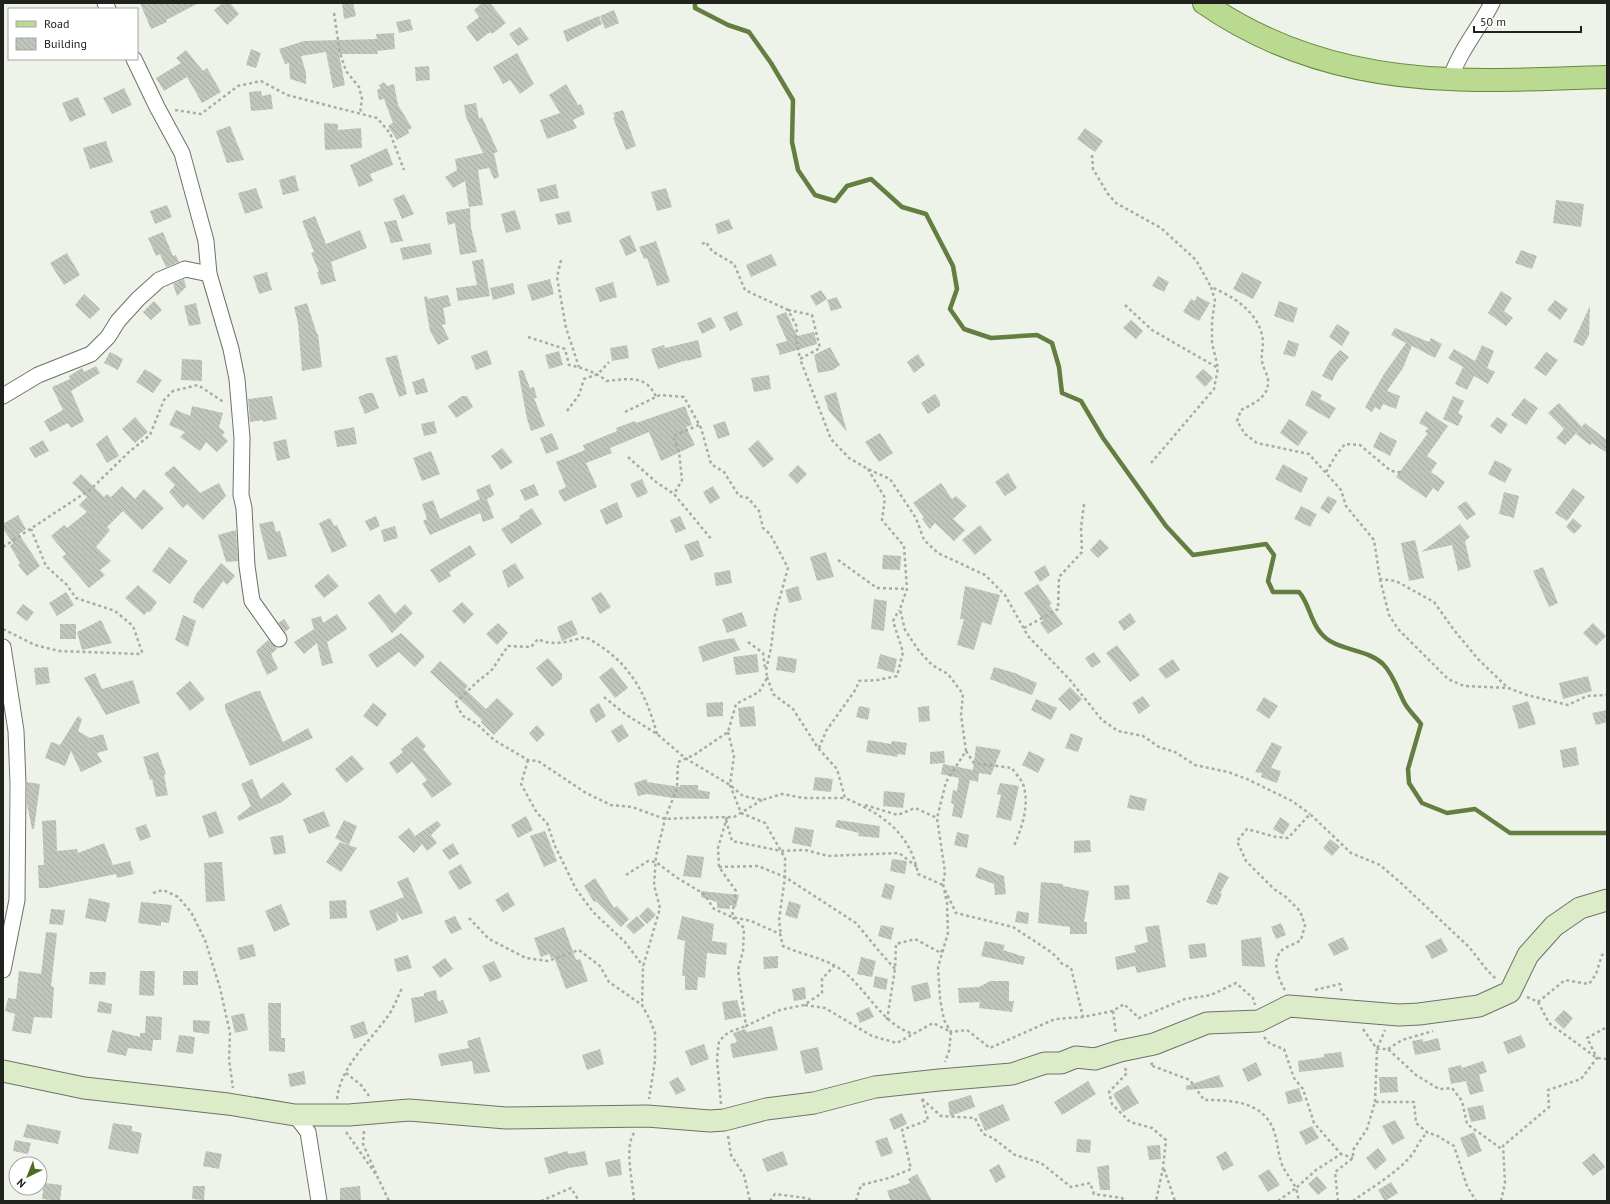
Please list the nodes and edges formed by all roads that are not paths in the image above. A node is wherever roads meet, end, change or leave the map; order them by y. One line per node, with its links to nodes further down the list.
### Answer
1 (1204, 3): 5 (main road)
2 (1492, 3): 5 (street)
3 (134, 60): 6 (street)
4 (1607, 77): 5 (main road)
5 (1450, 80)
6 (209, 274): 7 (street); 8 (street)
7 (3, 396)
8 (279, 639)
9 (3, 647): 11 (street)
10 (1607, 900): 13 (street)
11 (3, 970)
12 (3, 1071): 13 (street)
13 (294, 1115): 14 (street)
14 (319, 1201)

